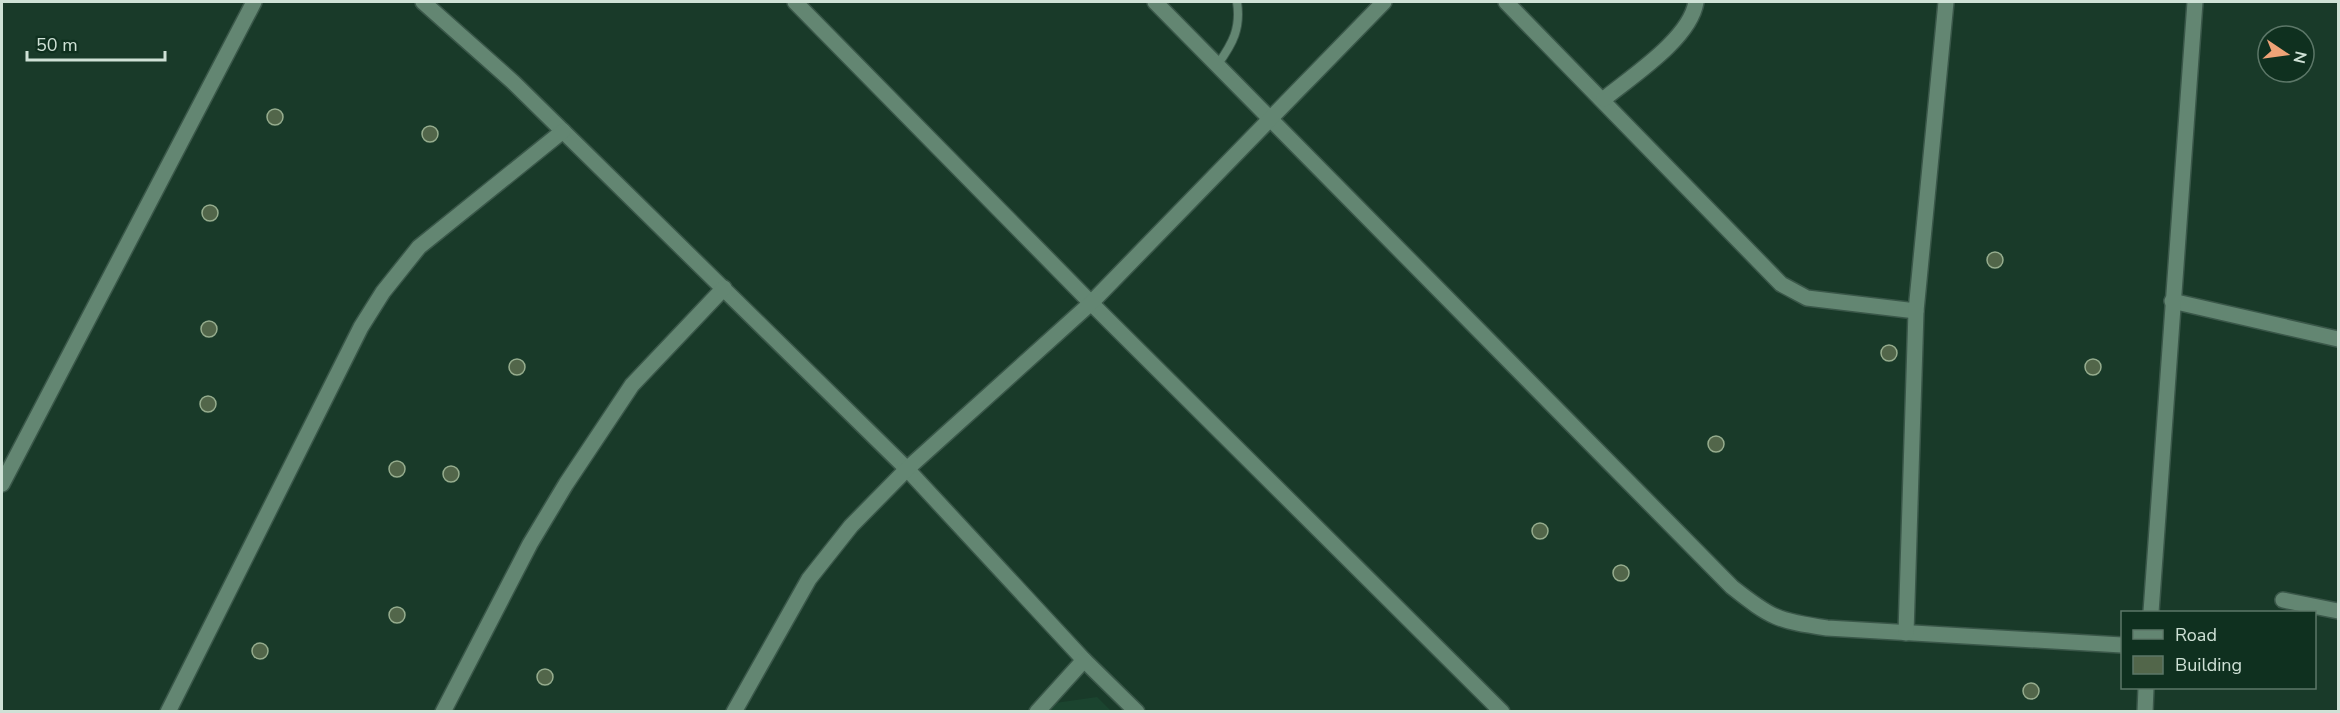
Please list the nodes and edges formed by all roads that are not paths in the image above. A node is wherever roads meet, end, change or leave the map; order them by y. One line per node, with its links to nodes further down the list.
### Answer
1 (254, 2): 21 (street)
2 (423, 2): 14 (street)
3 (795, 2): 17 (street)
4 (1155, 2): 11 (street)
5 (1237, 2): 11 (lane)
6 (1384, 2): 13 (street)
7 (1506, 2): 12 (street)
8 (1695, 2): 12 (street)
9 (1946, 2): 18 (street)
10 (2195, 2): 16 (street)
11 (1218, 64): 13 (street)
12 (1604, 99): 18 (street)
13 (1271, 116): 17 (street); 25 (street)
14 (563, 131): 15 (street); 29 (street)
15 (724, 288): 20 (street); 30 (street)
16 (2172, 301): 19 (street); 23 (street)
17 (1091, 303): 20 (street); 34 (street)
18 (1916, 311): 25 (street)
19 (2338, 339)
20 (907, 469): 27 (street); 31 (street)
21 (2, 484)
22 (2283, 600): 24 (street)
23 (2151, 611)
24 (2338, 611)
25 (1906, 633): 26 (street)
26 (2121, 645)
27 (1084, 660): 32 (street); 33 (street)
28 (2146, 689): 35 (street)
29 (168, 711)
30 (443, 711)
31 (734, 711)
32 (1037, 711)
33 (1137, 711)
34 (1502, 711)
35 (2145, 711)

